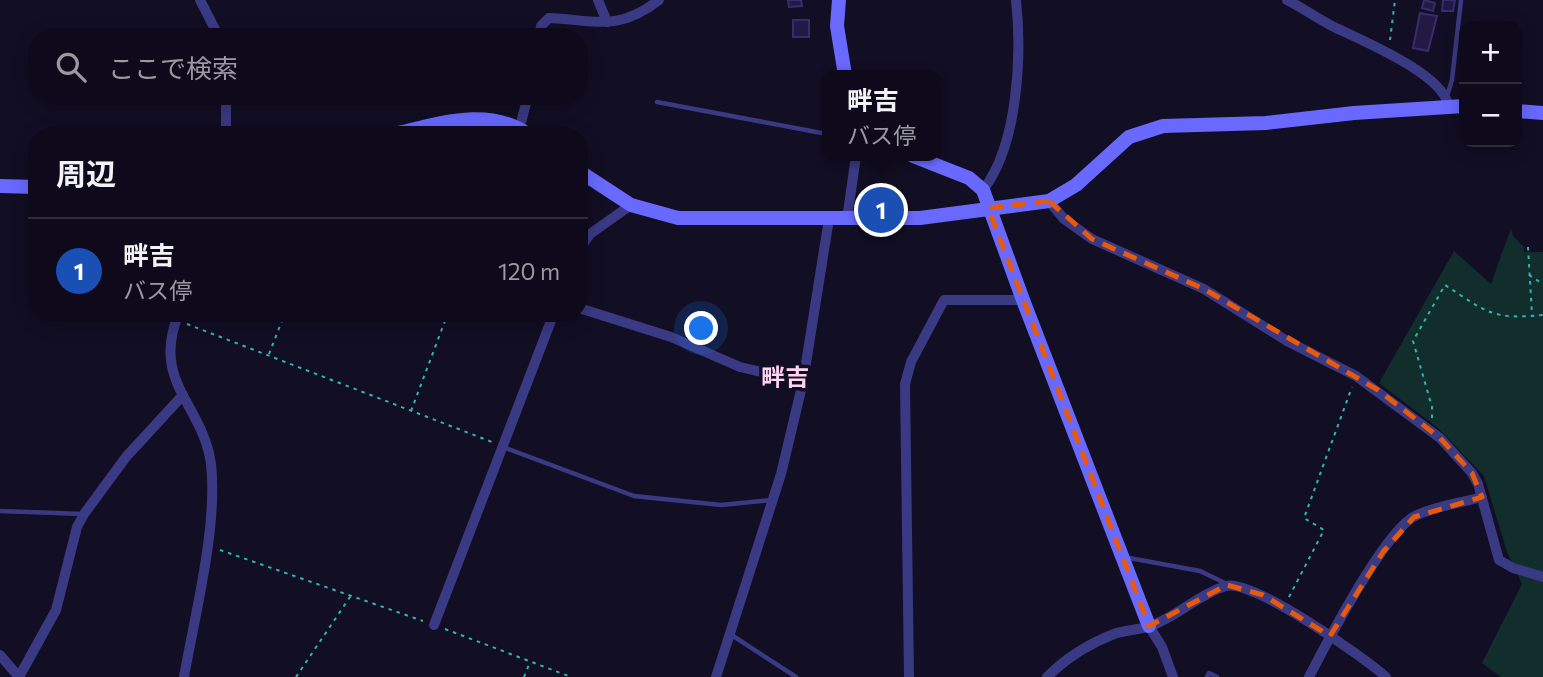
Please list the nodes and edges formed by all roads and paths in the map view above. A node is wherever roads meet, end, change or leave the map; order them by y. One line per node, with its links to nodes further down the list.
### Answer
1 (200, 0): 10 (street)
2 (598, 0): 9 (street)
3 (659, 0): 9 (street)
4 (839, 0): 13 (street)
5 (1016, 0): 31 (street)
6 (1287, 0): 12 (street)
7 (1395, 0): 12 (path)
8 (1461, 0): 14 (lane)
9 (607, 22): 11 (street)
10 (214, 28)
11 (541, 28)
12 (1389, 52): 14 (street)
13 (844, 70)
14 (1448, 101): 16 (street); 32 (street)
15 (657, 102): 25 (lane)
16 (1459, 104)
17 (226, 105): 21 (street)
18 (527, 105): 24 (street)
19 (1522, 111): 20 (street)
20 (1543, 113)
21 (226, 126)
22 (436, 126): 23 (street)
23 (508, 126)
24 (523, 126)
25 (822, 133)
26 (855, 161): 36 (street)
27 (926, 161): 31 (street)
28 (588, 177): 33 (street)
29 (0, 186): 30 (street)
30 (28, 187)
31 (983, 190): 34 (street)
32 (1049, 201): 34 (street); 51 (street)
33 (631, 205): 35 (street); 37 (street)
34 (988, 208): 36 (street); 41 (street)
35 (829, 219): 36 (street); 52 (street)
36 (847, 219)
37 (588, 237)
38 (1528, 247): 39 (path)
39 (1528, 275): 40 (path); 44 (path)
40 (1543, 284)
41 (1023, 300): 62 (street); 80 (street)
42 (588, 310): 52 (street)
43 (1543, 316): 44 (path)
44 (1532, 317): 55 (path)
45 (175, 322): 53 (street)
46 (192, 322): 50 (path)
47 (281, 322): 50 (path)
48 (445, 322): 54 (path)
49 (550, 322): 56 (street)
50 (268, 355): 54 (path)
51 (1356, 376): 55 (street); 66 (path)
52 (803, 382): 58 (street)
53 (183, 395): 60 (street); 61 (street)
54 (411, 411): 56 (path)
55 (1428, 429): 57 (street)
56 (502, 446): 58 (lane); 67 (street)
57 (1482, 496): 63 (street); 70 (street)
58 (774, 500): 69 (street)
59 (0, 510): 60 (lane)
60 (84, 514): 73 (street)
61 (206, 546): 65 (path); 74 (street)
62 (1122, 557): 64 (lane); 68 (street)
63 (1543, 578)
64 (1227, 585): 66 (street); 68 (street)
65 (352, 594): 67 (path); 75 (path)
66 (1283, 607): 70 (street)
67 (433, 625): 72 (path)
68 (1149, 626): 81 (street); 82 (street)
69 (729, 633): 78 (street); 79 (lane)
70 (1330, 636): 85 (street); 86 (street)
71 (0, 655): 73 (street)
72 (530, 661): 76 (path); 77 (path)
73 (19, 677)
74 (184, 677)
75 (296, 677)
76 (524, 677)
77 (571, 677)
78 (716, 677)
79 (796, 677)
80 (909, 677)
81 (1047, 677)
82 (1173, 677)
83 (1207, 677): 84 (lane)
84 (1217, 677)
85 (1309, 677)
86 (1386, 677)

